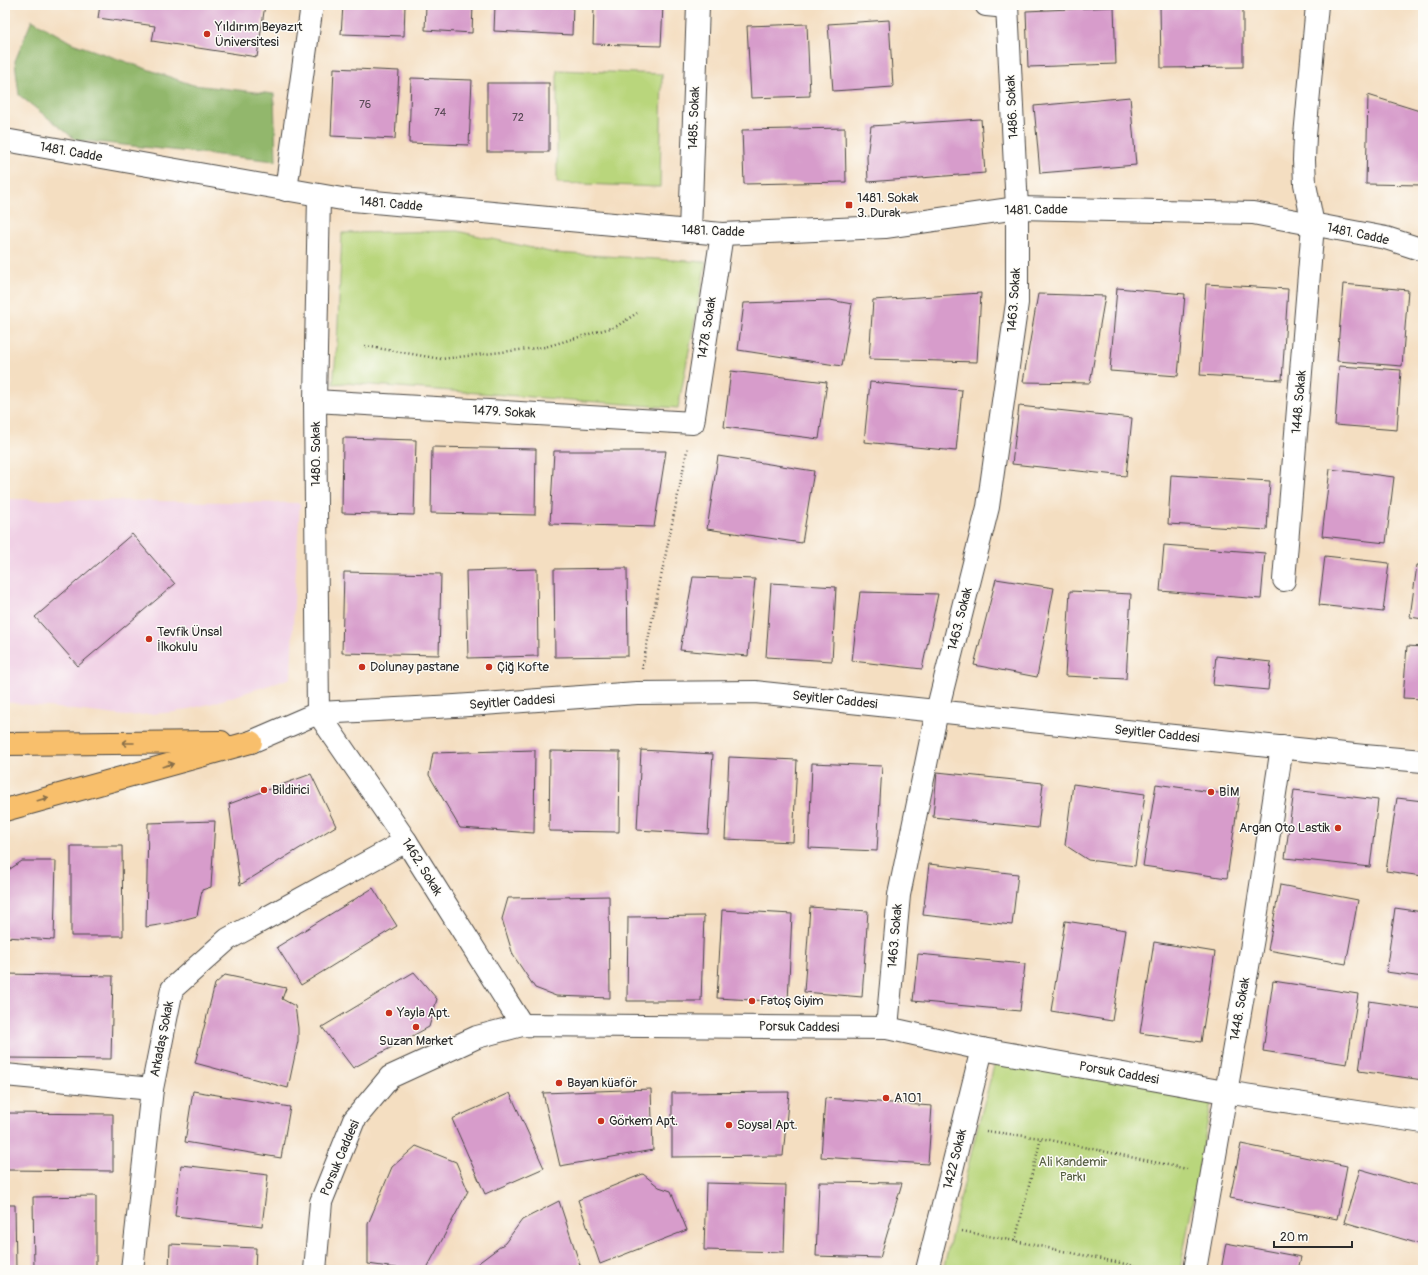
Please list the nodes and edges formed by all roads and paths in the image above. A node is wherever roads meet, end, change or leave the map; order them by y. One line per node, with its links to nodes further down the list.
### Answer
1 (312, 5): 6 (street)
2 (698, 5): 10 (street, 1485. Sokak)
3 (1317, 5): 9 (street, 1448. Sokak)
4 (1000, 6): 8 (street, 1486. Sokak)
5 (5, 140): 6 (street, 1481. Cadde)
6 (286, 190): 7 (street, 1481. Cadde)
7 (319, 196): 10 (street, 1481. Cadde); 15 (street, 1480. Sokak)
8 (1017, 208): 9 (street, 1481. Cadde); 11 (street, 1481. Cadde); 19 (street, 1463. Sokak)
9 (1313, 224): 12 (street, 1481. Cadde); 17 (street, 1448. Sokak)
10 (690, 231): 11 (street, 1481. Cadde)
11 (722, 234): 16 (street, 1478. Sokak)
12 (1423, 250)
13 (637, 314): 14 (path)
14 (365, 346)
15 (315, 401): 16 (street, 1479. Sokak); 20 (street, 1480. Sokak)
16 (693, 423): 18 (path)
17 (1284, 580)
18 (637, 693): 19 (street, Seyitler Caddesi); 20 (street, Seyitler Caddesi)
19 (937, 711): 25 (street, Seyitler Caddesi); 30 (street, 1463. Sokak)
20 (318, 713): 22 (street, Seyitler Caddesi); 28 (street, 1462. Sokak)
21 (5, 734): 23 (street)
22 (251, 742): 23 (main road, one-way to 23); 27 (main road, one-way to 22)
23 (39, 743): 24 (main road)
24 (5, 744)
25 (1282, 747): 26 (street, Seyitler Caddesi); 34 (street, 1448. Sokak)
26 (1423, 760)
27 (5, 810)
28 (406, 841): 29 (street, 1462. Sokak); 33 (street, Arkadaş Sokak)
29 (522, 1024): 30 (street, Porsuk Caddesi); 42 (street, Porsuk Caddesi)
30 (887, 1028): 31 (street, Porsuk Caddesi)
31 (982, 1049): 34 (street, Porsuk Caddesi); 43 (street, 1422 Sokak)
32 (5, 1075): 33 (street)
33 (152, 1089): 41 (street, Arkadaş Sokak)
34 (1225, 1092): 35 (street, Porsuk Caddesi); 38 (street, 1448. Sokak)
35 (1423, 1122)
36 (984, 1131): 37 (path)
37 (1041, 1138): 38 (path); 40 (path)
38 (1211, 1175): 45 (street, 1448. Sokak)
39 (961, 1231): 40 (path)
40 (1016, 1241): 44 (path)
41 (132, 1270)
42 (315, 1270)
43 (927, 1270)
44 (1154, 1270)
45 (1195, 1270)

